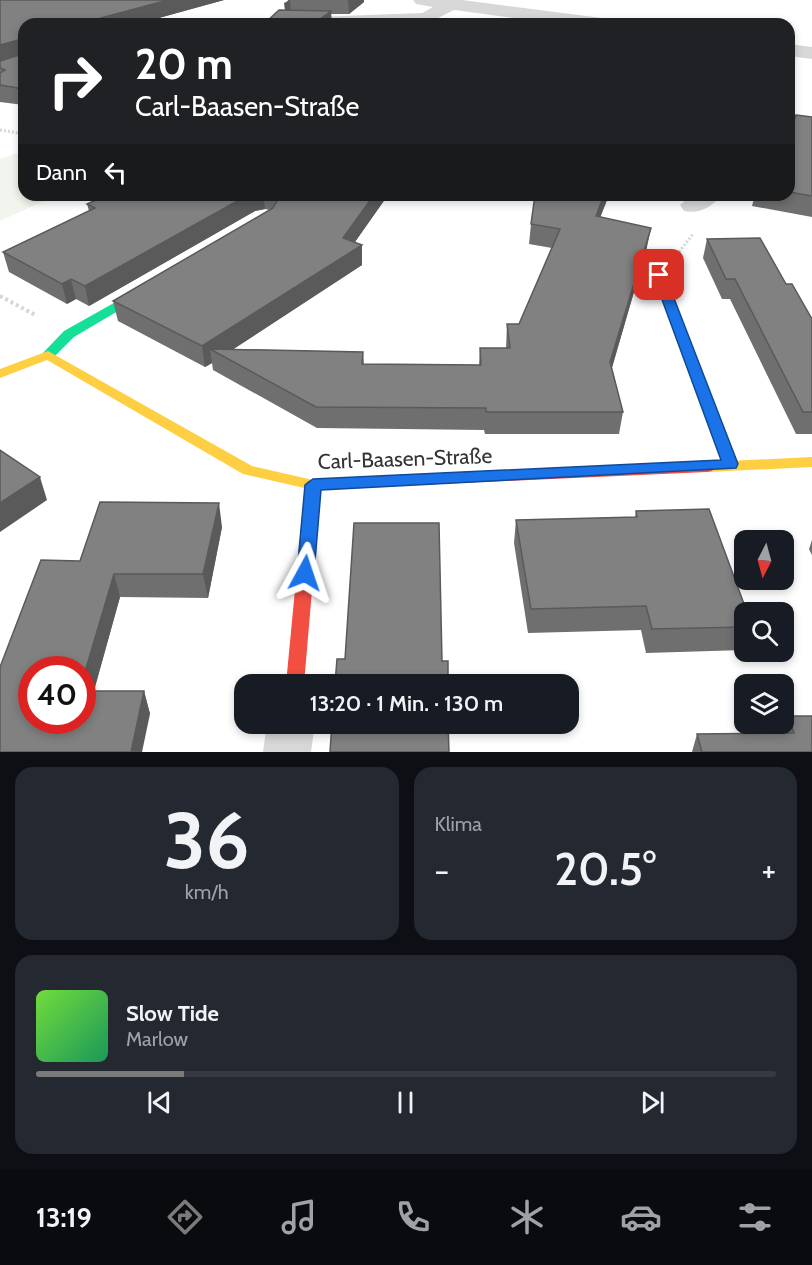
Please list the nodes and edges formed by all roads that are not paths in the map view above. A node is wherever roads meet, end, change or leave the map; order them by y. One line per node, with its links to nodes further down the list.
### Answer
1 (422, 0): 2 (street)
2 (452, 4): 3 (street); 4 (street)
3 (426, 18)
4 (557, 18)
5 (795, 51): 6 (street)
6 (812, 53)
7 (659, 275): 12 (street)
8 (167, 276): 9 (street)
9 (48, 355): 10 (street); 13 (street, Carl-Baasen-Straße)
10 (0, 374)
11 (812, 462): 12 (street, Carl-Baasen-Straße)
12 (730, 464): 13 (street, Carl-Baasen-Straße)
13 (313, 485): 14 (street)
14 (296, 674)
15 (289, 734): 16 (street)
16 (287, 752)

